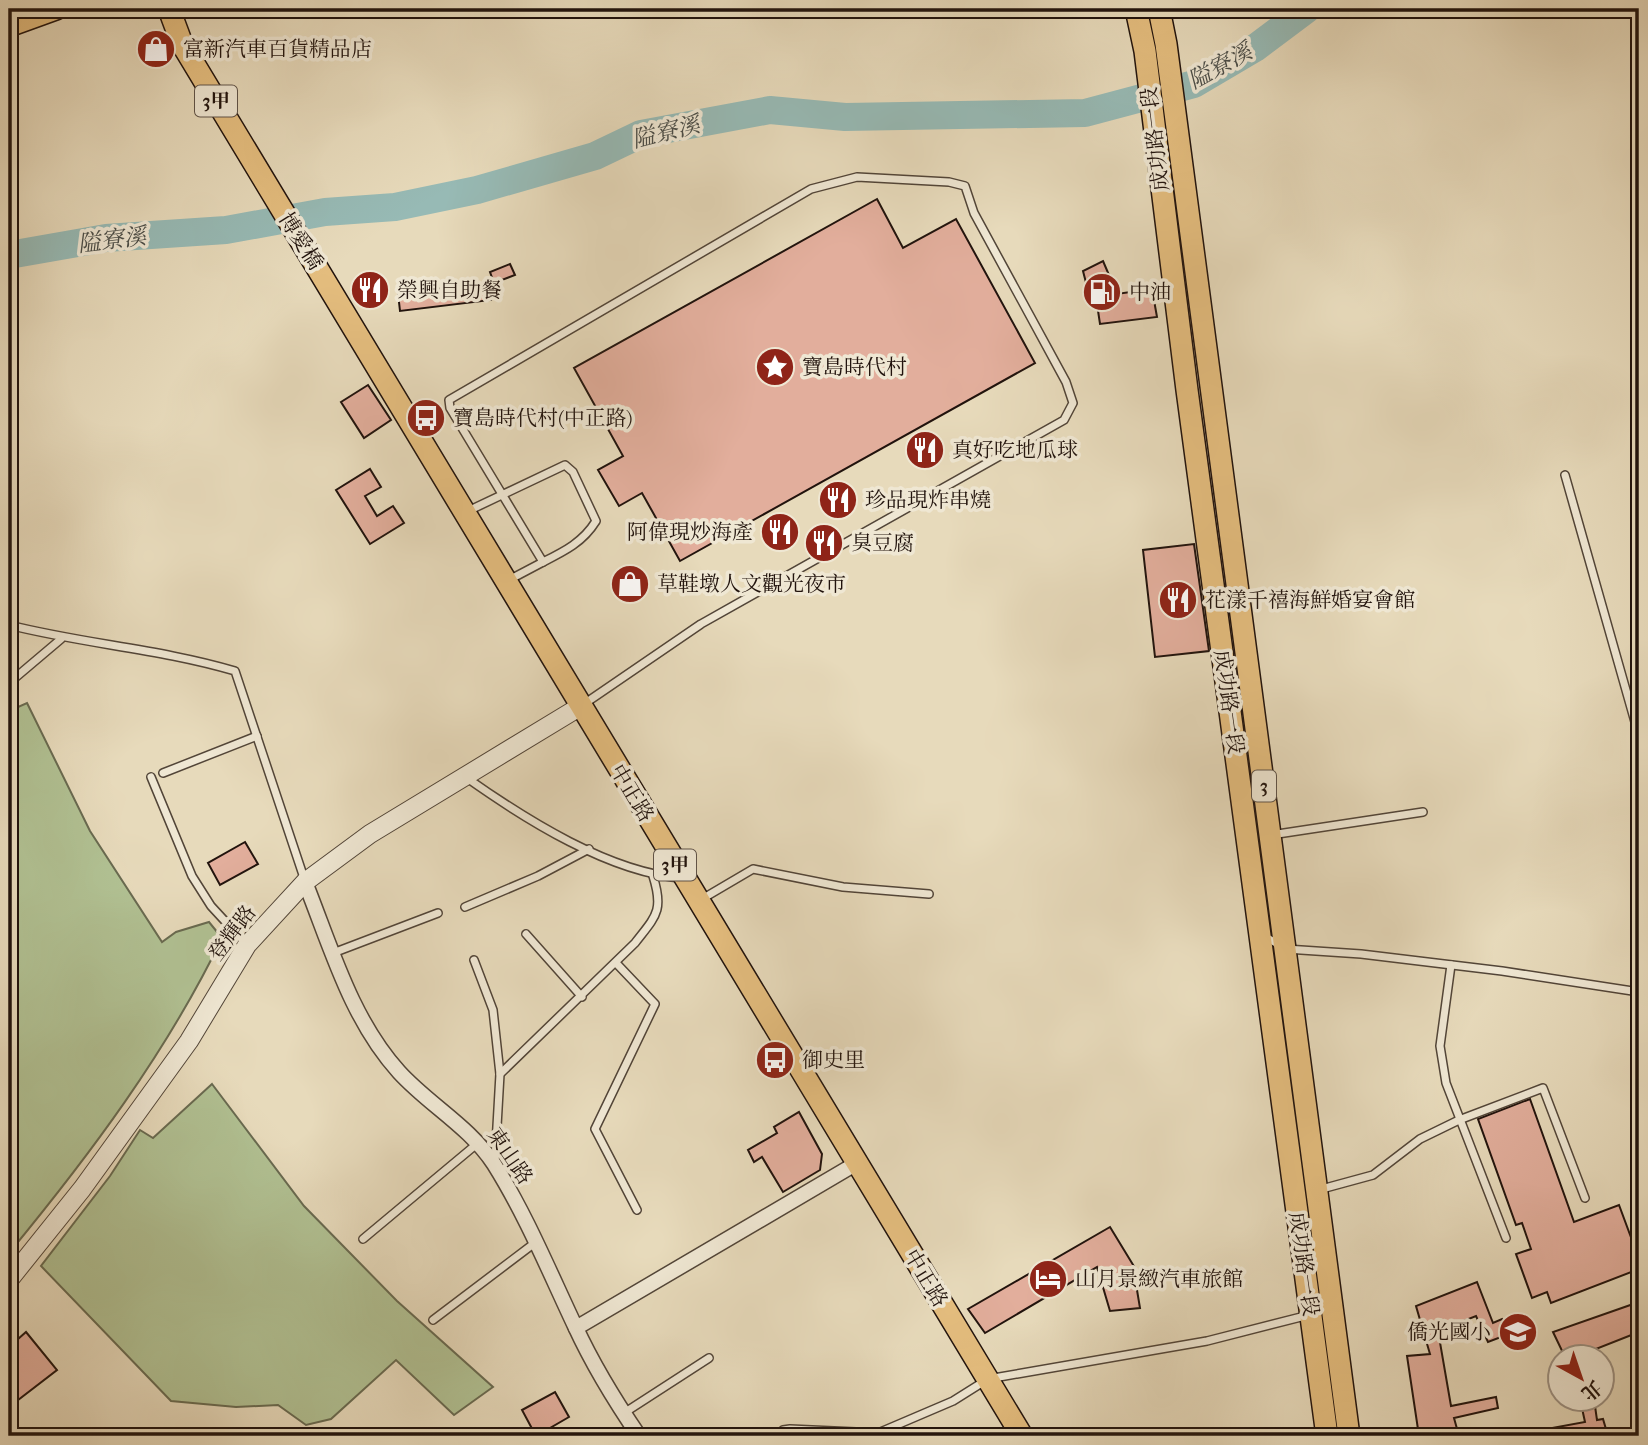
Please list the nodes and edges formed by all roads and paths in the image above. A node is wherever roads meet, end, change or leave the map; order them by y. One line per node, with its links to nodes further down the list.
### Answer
1 (57, 9): 5 (main road)
2 (169, 9): 6 (main road, 博愛橋 / 3甲)
3 (1136, 9): 32 (main road, 成功路一段 / 3)
4 (1158, 9): 22 (main road, 成功路一段 / 3)
5 (9, 26)
6 (332, 291): 9 (main road, 中正路 / 3甲)
7 (1565, 475): 16 (lane)
8 (502, 496): 9 (lane); 10 (lane); 10 (lane); 15 (lane)
9 (464, 513): 11 (main road, 中正路 / 3甲)
10 (543, 562): 11 (lane)
11 (506, 582): 15 (main road, 中正路 / 3甲)
12 (9, 625): 13 (lane)
13 (61, 639): 14 (lane); 17 (lane)
14 (9, 683)
15 (580, 706): 19 (street, 登輝路); 25 (main road, 中正路 / 3甲)
16 (1639, 736)
17 (257, 737): 18 (lane); 26 (lane)
18 (163, 773)
19 (465, 776): 23 (lane); 26 (street, 登輝路)
20 (150, 777): 33 (lane)
21 (1423, 813): 22 (lane)
22 (1270, 835): 34 (main road, 成功路一段 / 3)
23 (589, 849): 24 (lane); 29 (lane)
24 (653, 876): 25 (lane); 37 (lane)
25 (682, 878): 28 (main road, 中正路 / 3甲)
26 (305, 882): 33 (street, 登輝路); 35 (street, 東山路)
27 (929, 894): 28 (lane)
28 (697, 902): 44 (main road, 中正路 / 3甲)
29 (465, 906)
30 (438, 913): 35 (lane)
31 (526, 934): 40 (lane)
32 (1261, 934): 34 (lane); 54 (main road, 成功路一段 / 3)
33 (247, 944): 52 (street, 登輝路)
34 (1286, 949): 38 (lane); 46 (main road, 成功路一段 / 3)
35 (333, 953): 43 (street, 東山路)
36 (474, 960): 41 (lane)
37 (617, 964): 40 (lane); 48 (lane)
38 (1451, 964): 39 (lane); 42 (lane)
39 (1639, 992)
40 (582, 996): 41 (lane)
41 (500, 1074): 45 (lane)
42 (1459, 1120): 46 (lane); 47 (lane); 49 (lane)
43 (479, 1143): 45 (street, 東山路); 50 (lane)
44 (857, 1163): 56 (street); 58 (main road, 中正路 / 3甲)
45 (495, 1166): 51 (street, 東山路)
46 (1318, 1190): 53 (main road, 成功路一段 / 3)
47 (1585, 1198)
48 (637, 1210)
49 (1506, 1238)
50 (363, 1239)
51 (537, 1241): 55 (lane); 56 (street, 東山路)
52 (9, 1280)
53 (1333, 1310): 54 (lane); 65 (main road, 成功路一段 / 3)
54 (1311, 1315): 58 (lane); 64 (main road, 成功路一段 / 3)
55 (433, 1320)
56 (576, 1328): 59 (street, 東山路)
57 (709, 1359): 59 (lane)
58 (988, 1379): 60 (lane); 63 (main road, 中正路 / 3甲)
59 (623, 1413): 61 (street, 東山路)
60 (878, 1435): 62 (lane)
61 (639, 1436)
62 (777, 1436)
63 (1022, 1436)
64 (1327, 1436)
65 (1349, 1436)

